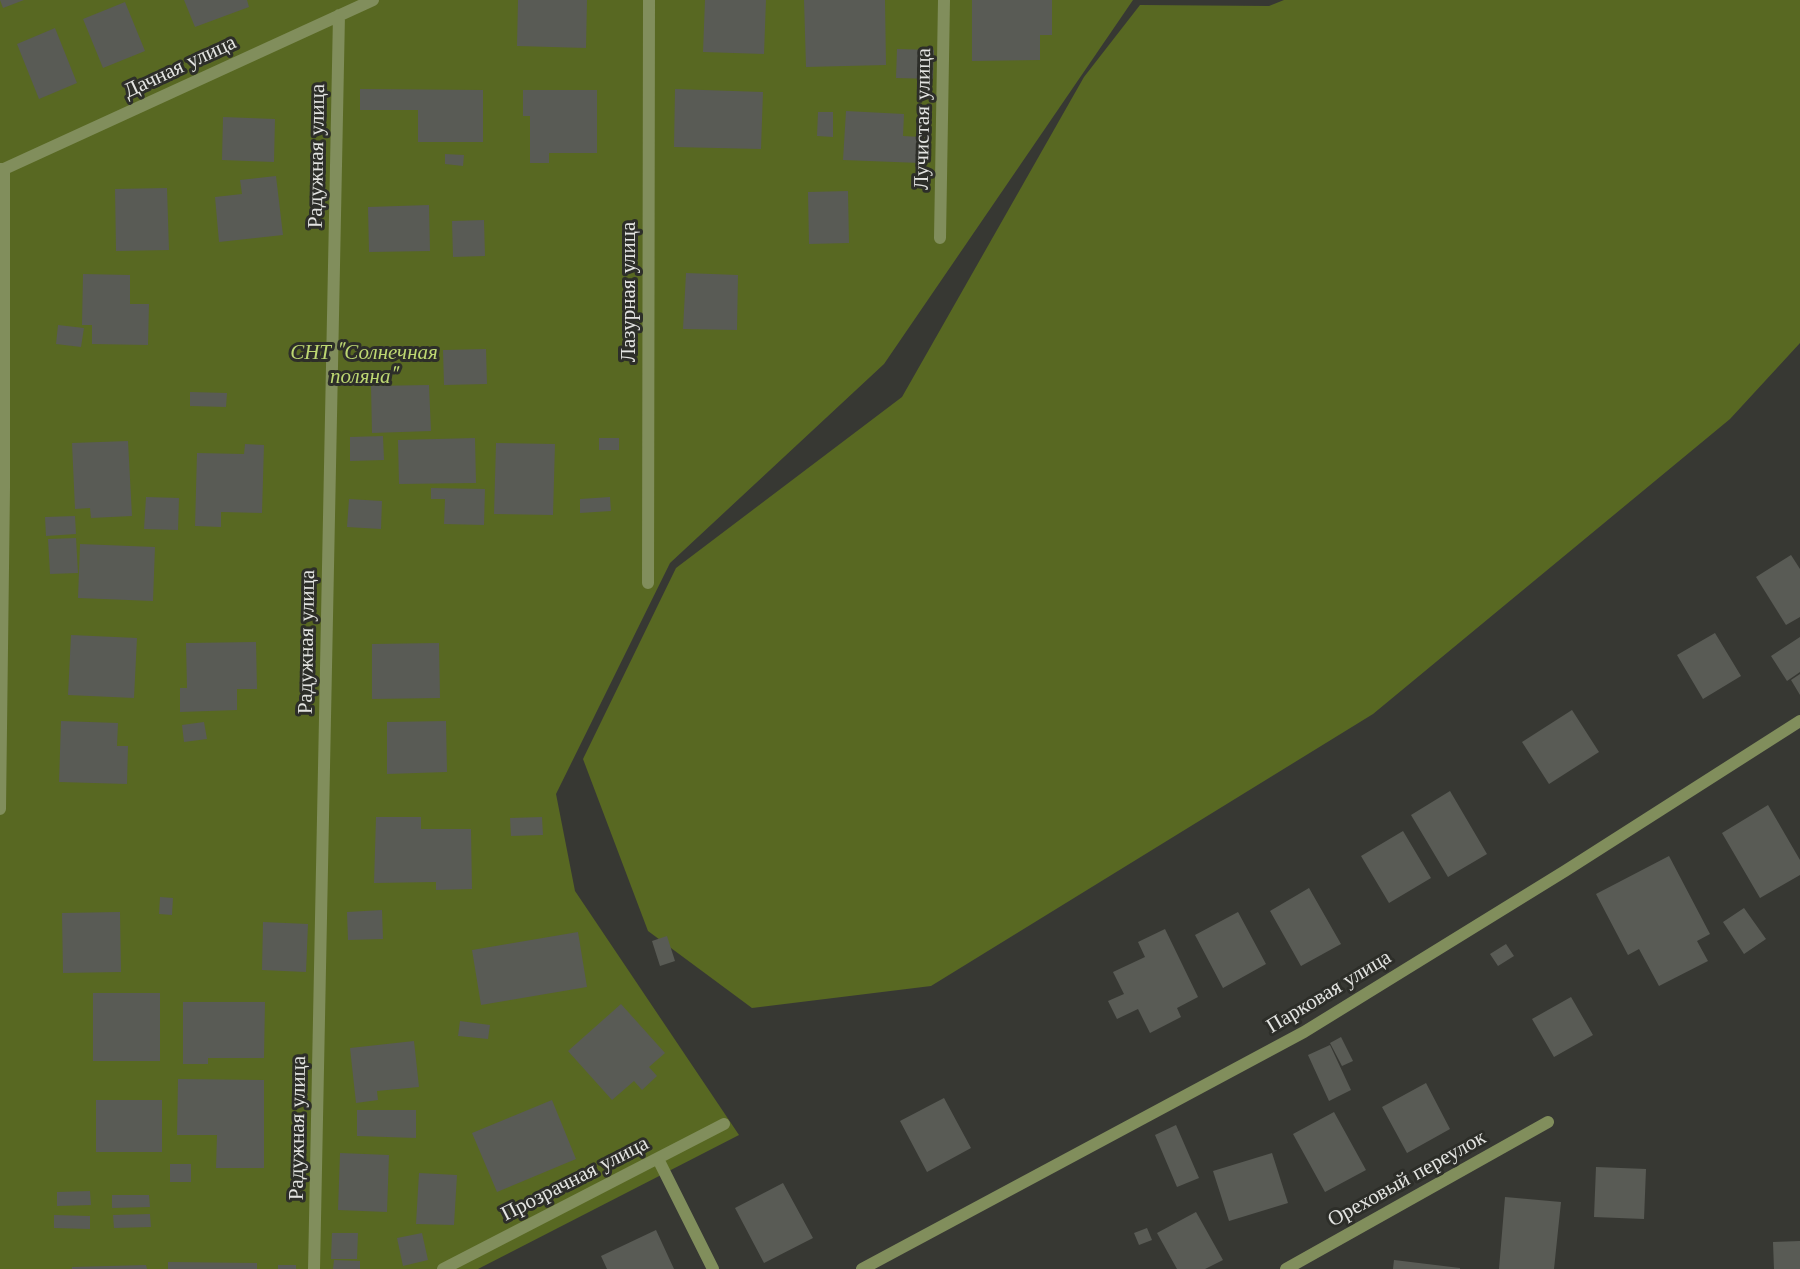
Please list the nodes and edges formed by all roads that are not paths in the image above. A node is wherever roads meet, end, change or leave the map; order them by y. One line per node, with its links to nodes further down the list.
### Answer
1 (373, 0): 4 (street, Дачная улица)
2 (649, 0): 7 (street, Лазурная улица)
3 (944, 0): 6 (street, Лучистая улица)
4 (339, 15): 5 (street, Дачная улица); 13 (street, Радужная улица)
5 (2, 169): 9 (street)
6 (940, 238)
7 (648, 583)
8 (1800, 721): 16 (street, Парковая улица)
9 (0, 809)
10 (1548, 1122): 17 (street, Ореховый переулок)
11 (724, 1124): 12 (street, Прозрачная улица)
12 (658, 1159): 14 (street, Прозрачная улица); 15 (street)
13 (314, 1269)
14 (443, 1269)
15 (713, 1269)
16 (862, 1269)
17 (1286, 1269)

